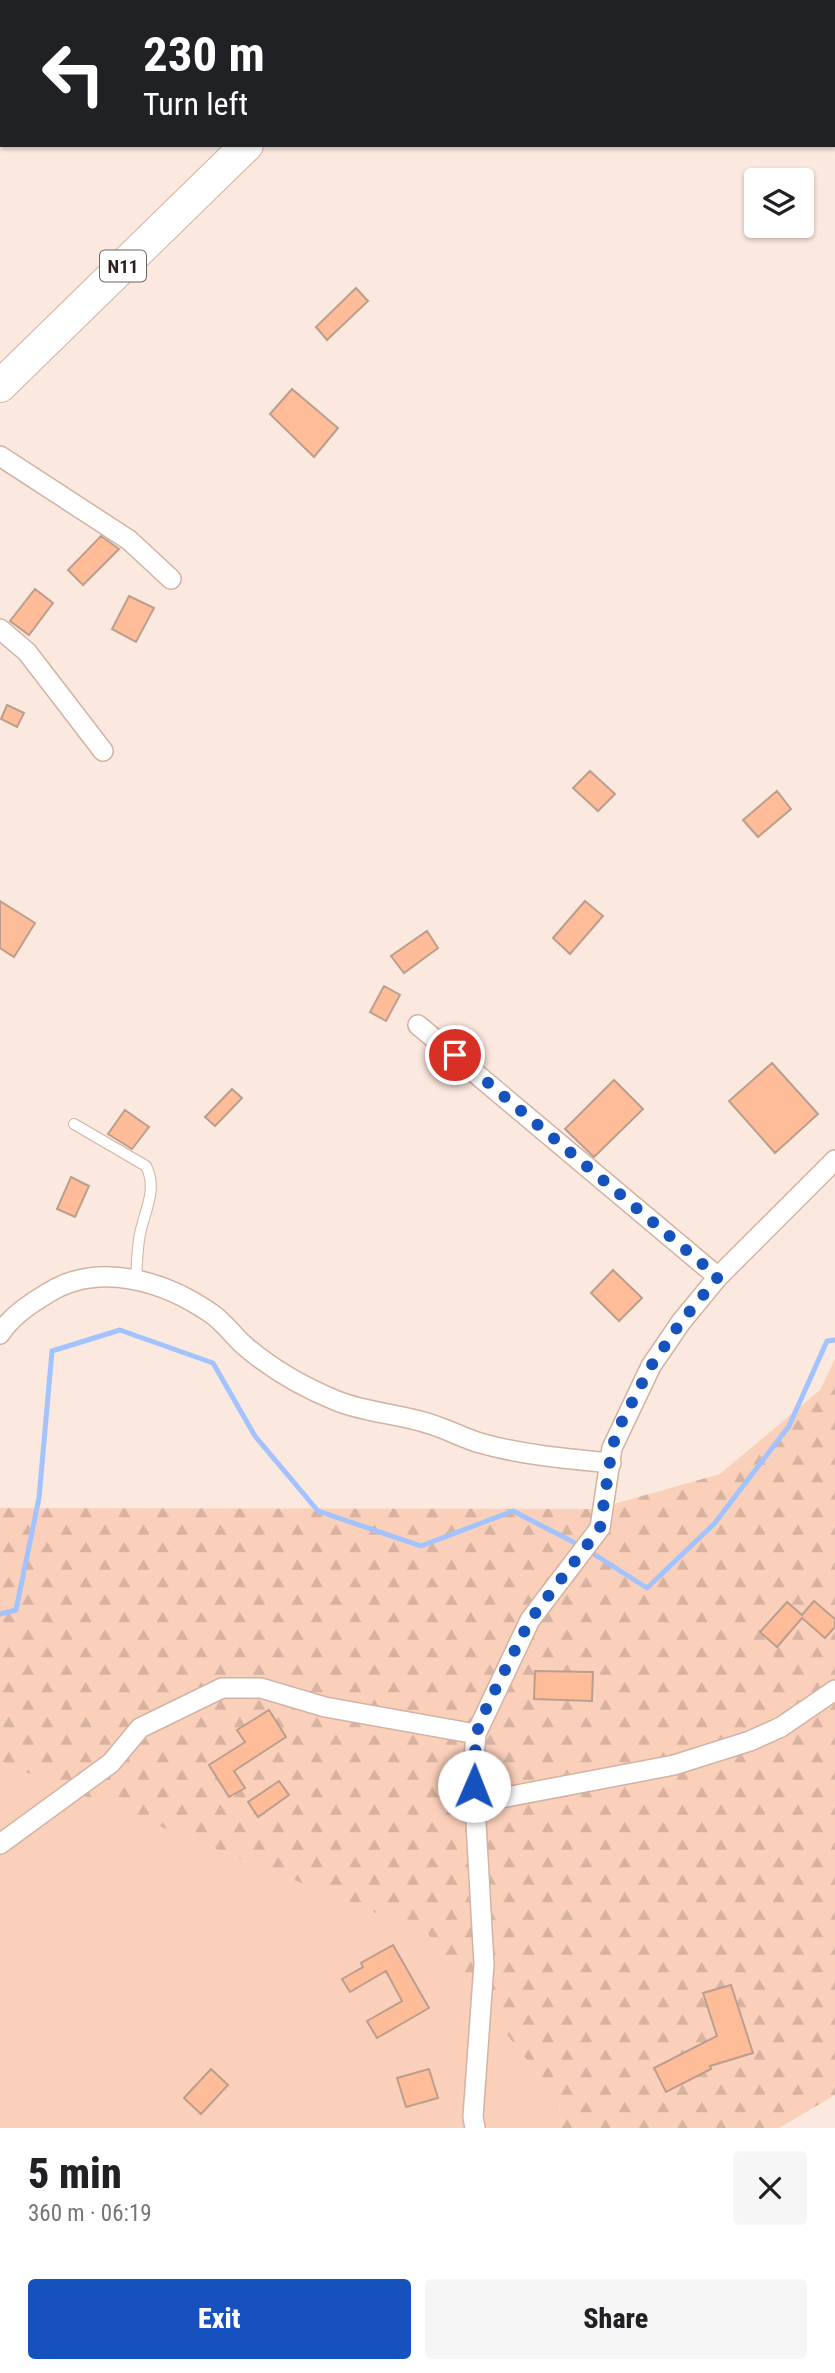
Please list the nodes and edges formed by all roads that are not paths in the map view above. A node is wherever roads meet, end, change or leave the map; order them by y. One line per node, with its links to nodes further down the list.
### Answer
1 (245, 147): 2 (highway, N11)
2 (0, 386)
3 (0, 456): 4 (street)
4 (172, 579)
5 (0, 629): 6 (street)
6 (103, 751)
7 (418, 1025): 10 (street)
8 (74, 1124): 11 (lane)
9 (835, 1160): 10 (street)
10 (718, 1277): 13 (street)
11 (136, 1279): 12 (street); 13 (street)
12 (0, 1334)
13 (611, 1463): 15 (street)
14 (835, 1690): 16 (street)
15 (476, 1734): 16 (street); 17 (street)
16 (475, 1803): 18 (street)
17 (0, 1844)
18 (475, 2128)

